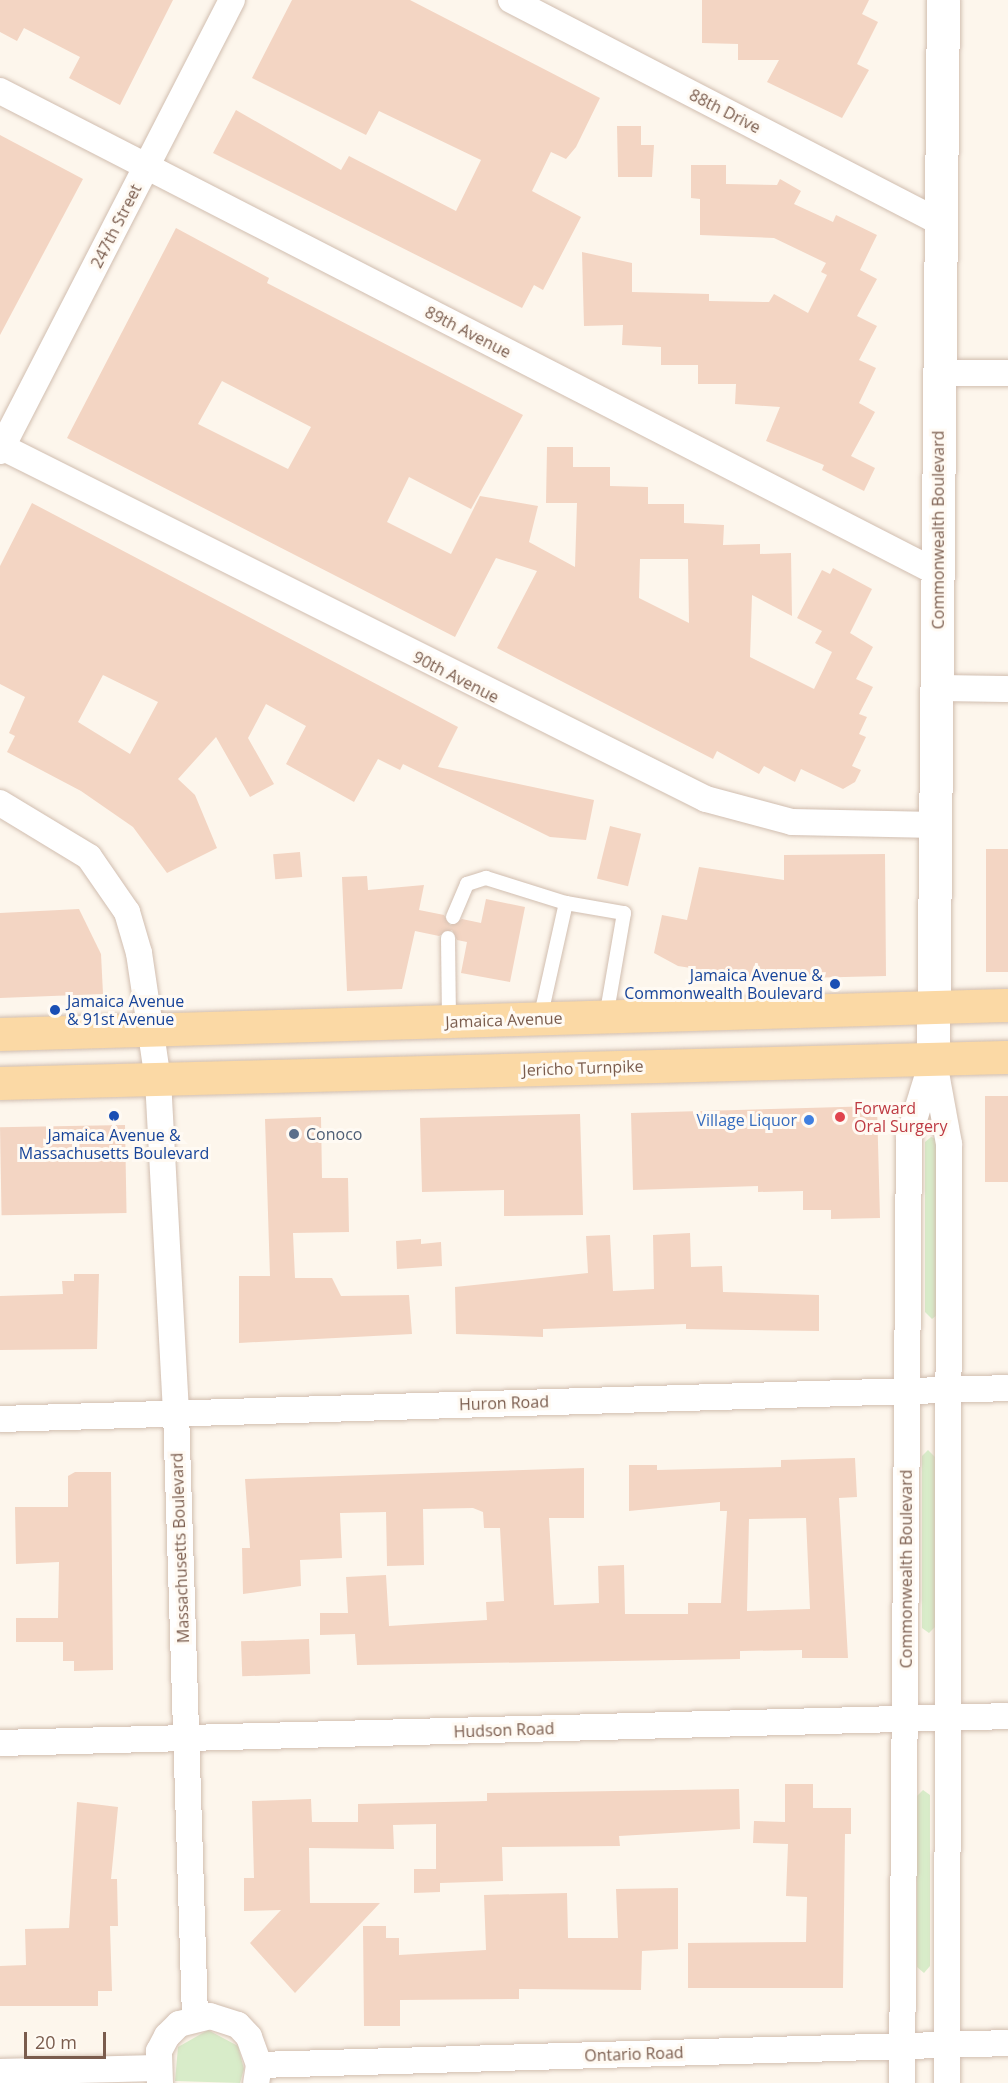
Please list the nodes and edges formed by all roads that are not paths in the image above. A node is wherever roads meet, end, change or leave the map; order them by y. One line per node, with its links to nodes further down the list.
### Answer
1 (232, 0): 5 (street, 247th Street)
2 (511, 0): 6 (street, 88th Drive)
3 (943, 0): 6 (street, Commonwealth Boulevard)
4 (0, 91): 5 (street, 89th Avenue)
5 (146, 167): 9 (street, 247th Street); 10 (street, 89th Avenue)
6 (940, 222): 7 (street, Commonwealth Boulevard)
7 (940, 373): 8 (street); 10 (street, Commonwealth Boulevard)
8 (1008, 373)
9 (1, 448): 14 (street, 90th Avenue)
10 (936, 572): 11 (street, Commonwealth Boulevard)
11 (938, 688): 12 (street); 14 (street, Commonwealth Boulevard)
12 (1008, 689)
13 (0, 803): 23 (street, Massachusetts Boulevard)
14 (936, 825): 19 (street, Commonwealth Boulevard)
15 (566, 903): 16 (lane); 20 (lane); 21 (lane)
16 (453, 917)
17 (448, 938): 22 (lane)
18 (1008, 1005): 19 (main road, Jamaica Avenue)
19 (934, 1007): 20 (main road, Jamaica Avenue); 26 (street, Commonwealth Boulevard)
20 (606, 1017): 21 (main road, Jamaica Avenue)
21 (540, 1019): 22 (main road, Jamaica Avenue)
22 (449, 1021): 23 (main road, Jamaica Avenue)
23 (151, 1029): 24 (main road, Jamaica Avenue); 27 (street, Massachusetts Boulevard)
24 (0, 1034)
25 (1008, 1057): 26 (main road, Jericho Turnpike)
26 (933, 1059): 27 (main road, Jericho Turnpike); 30 (street, Commonwealth Boulevard); 31 (street, Commonwealth Boulevard)
27 (158, 1080): 28 (main road); 32 (street, Massachusetts Boulevard)
28 (0, 1083)
29 (1008, 1388): 30 (street, Huron Road)
30 (949, 1390): 31 (street, Huron Road); 36 (street, Commonwealth Boulevard)
31 (907, 1391): 32 (street, Huron Road); 35 (street, Commonwealth Boulevard)
32 (176, 1412): 33 (street, Huron Road); 37 (street, Massachusetts Boulevard)
33 (0, 1419)
34 (1008, 1716): 36 (street, Hudson Road)
35 (904, 1718): 36 (street, Hudson Road); 37 (street, Hudson Road); 42 (street, Commonwealth Boulevard)
36 (948, 1718): 41 (street, Commonwealth Boulevard)
37 (185, 1739): 38 (street, Hudson Road); 39 (street, Massachusetts Boulevard)
38 (0, 1743)
39 (195, 2017): 44 (street); 45 (street)
40 (1008, 2043): 41 (street, Ontario Road)
41 (947, 2045): 42 (street, Ontario Road); 47 (street, Commonwealth Boulevard)
42 (902, 2046): 44 (street, Ontario Road); 46 (street, Commonwealth Boulevard)
43 (0, 2072): 45 (street)
44 (258, 2074)
45 (158, 2075)
46 (902, 2083)
47 (947, 2083)

